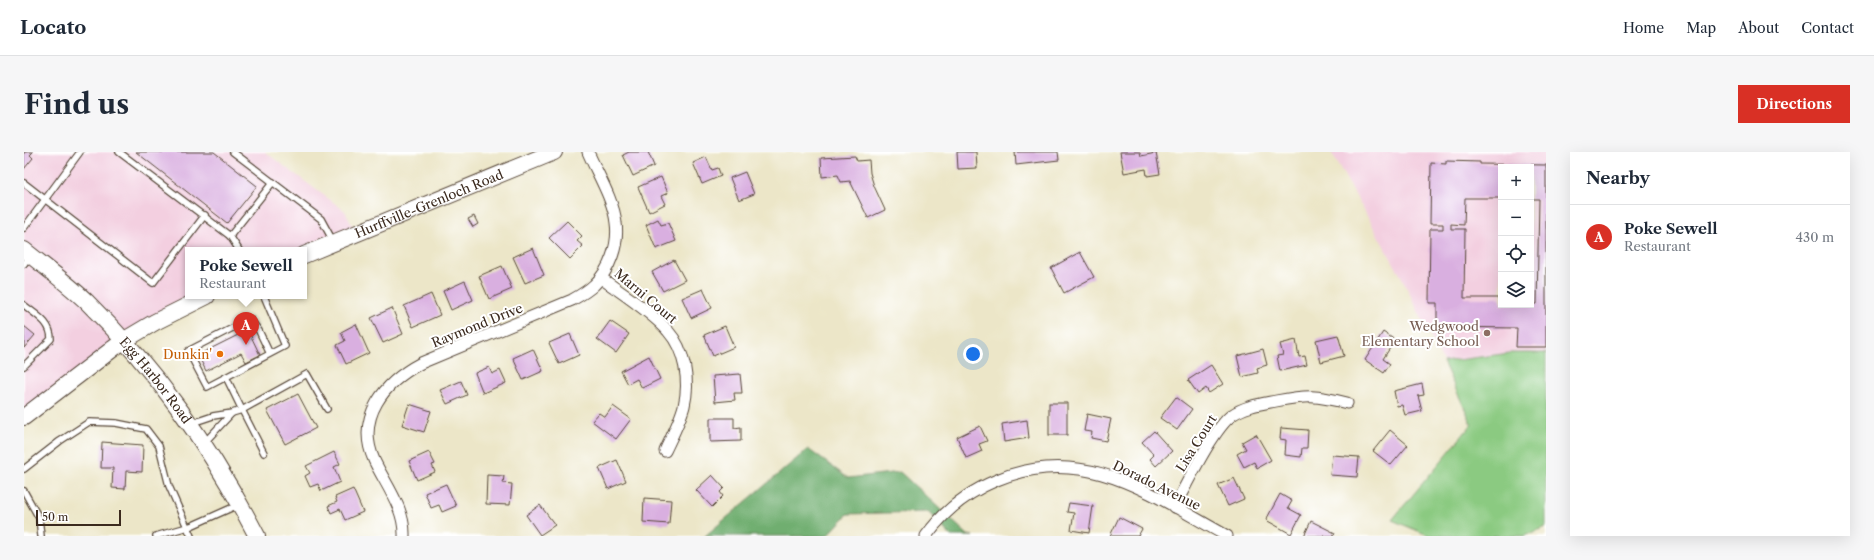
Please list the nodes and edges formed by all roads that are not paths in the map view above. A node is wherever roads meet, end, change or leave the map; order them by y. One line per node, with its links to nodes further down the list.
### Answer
1 (80, 152): 8 (lane)
2 (119, 152): 9 (lane)
3 (233, 152): 6 (lane)
4 (554, 152): 12 (main road, Hurffville-Grenloch Road)
5 (588, 152): 16 (street, Raymond Drive)
6 (273, 182): 11 (lane); 12 (lane)
7 (24, 183): 8 (lane)
8 (46, 199): 9 (lane); 10 (lane)
9 (205, 215): 11 (lane)
10 (24, 228)
11 (230, 236): 13 (lane)
12 (334, 244): 14 (main road, Hurffville-Grenloch Road)
13 (237, 247)
14 (307, 255)
15 (26, 256): 20 (main road, Egg Harbor Road)
16 (601, 278): 31 (street, Marni Court); 42 (street, Raymond Drive)
17 (201, 299): 20 (main road)
18 (265, 299): 21 (lane)
19 (24, 305): 22 (lane)
20 (123, 341): 27 (main road); 29 (main road, Egg Harbor Road)
21 (270, 354): 23 (lane); 23 (lane)
22 (24, 366)
23 (226, 377): 26 (lane)
24 (1347, 404): 36 (street, Lisa Court)
25 (327, 409): 26 (lane)
26 (242, 410): 28 (lane); 32 (lane)
27 (28, 412)
28 (232, 413): 29 (lane); 30 (lane)
29 (191, 424): 30 (main road, Egg Harbor Road)
30 (204, 443): 35 (main road, Egg Harbor Road)
31 (665, 451)
32 (264, 453)
33 (24, 469): 37 (lane)
34 (24, 491): 38 (lane)
35 (240, 504): 37 (lane); 41 (main road, Egg Harbor Road)
36 (1174, 507): 43 (street, Dorado Avenue); 44 (street, Dorado Avenue)
37 (186, 527): 39 (lane); 40 (lane)
38 (41, 536)
39 (157, 536)
40 (191, 536)
41 (257, 536)
42 (404, 536)
43 (926, 536)
44 (1227, 536)

